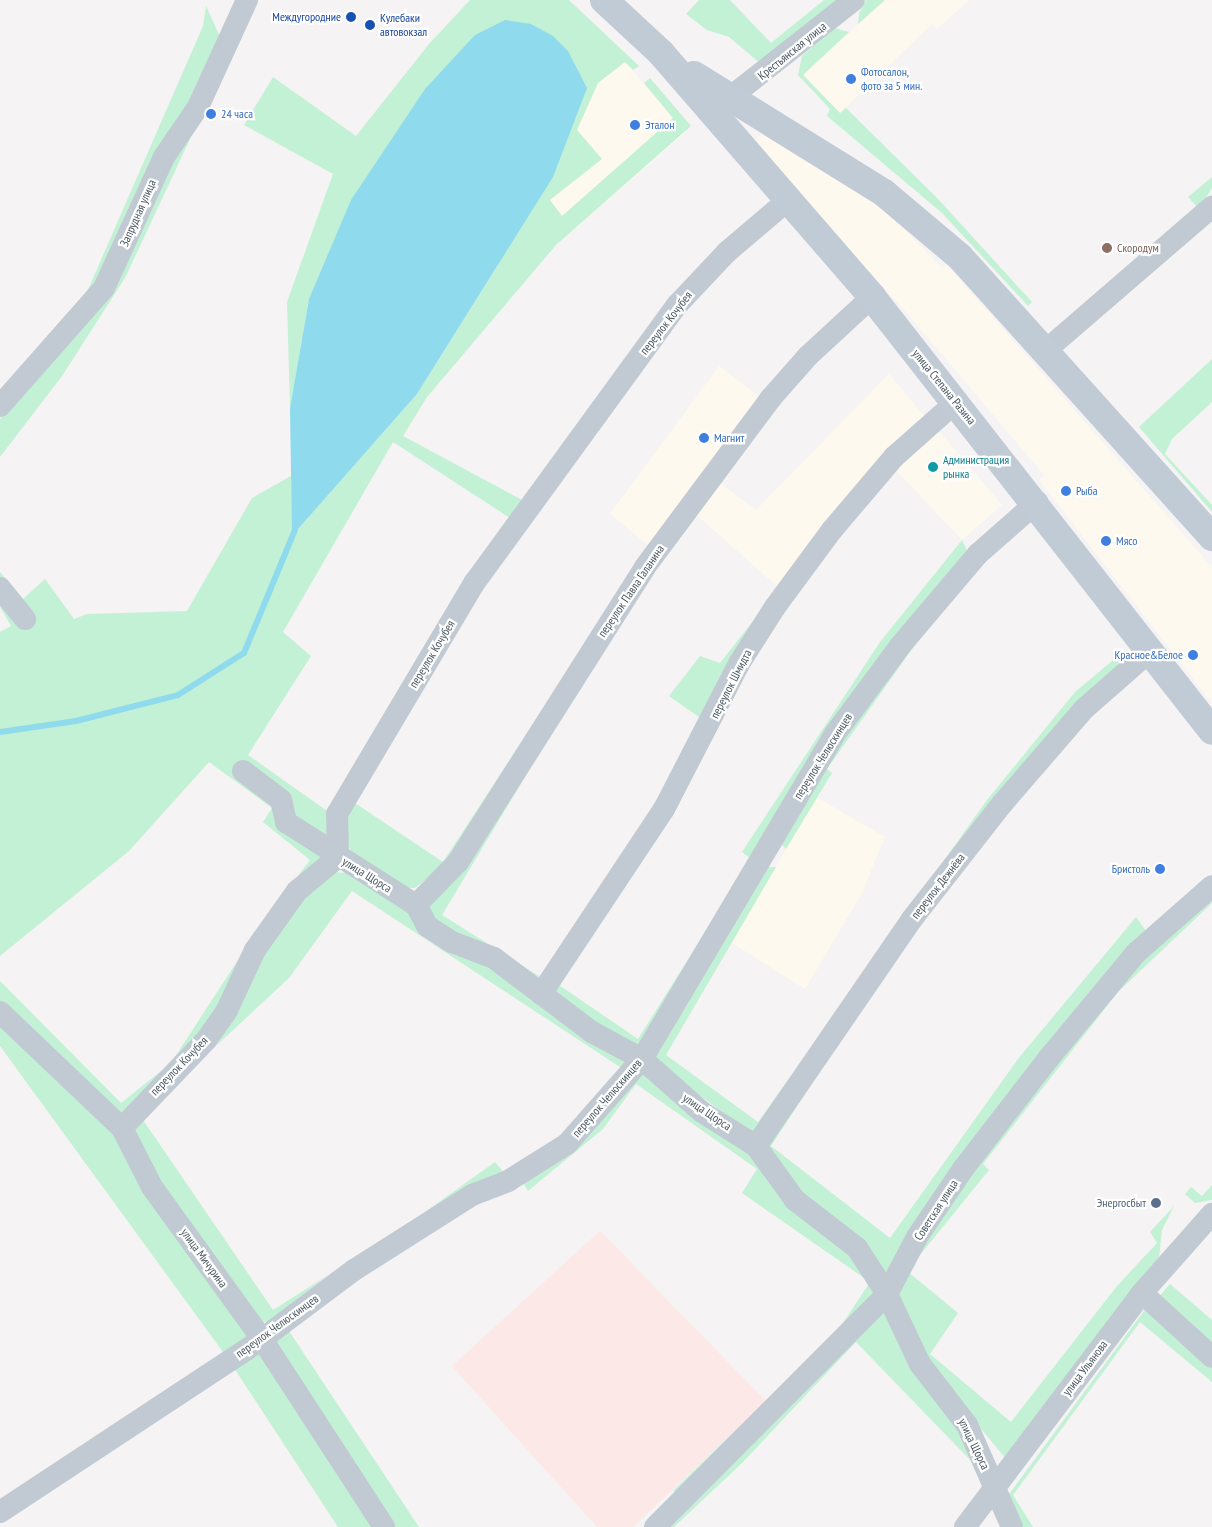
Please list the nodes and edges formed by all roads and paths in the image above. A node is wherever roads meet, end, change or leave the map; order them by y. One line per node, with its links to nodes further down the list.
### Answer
1 (247, 0): 11 (street, Запрудная улица)
2 (604, 0): 4 (main road, улица Степана Разина)
3 (854, 0): 5 (street, Крестьянская улица)
4 (661, 53): 5 (main road, улица Степана Разина); 6 (main road, улица Степана Разина)
5 (728, 99): 9 (main road, улица Степана Разина)
6 (788, 200): 8 (main road, улица Степана Разина); 19 (street, переулок Кочубея)
7 (1212, 207): 9 (street)
8 (872, 297): 10 (main road, улица Степана Разина); 21 (street, переулок Павла Галанина)
9 (1045, 351): 13 (main road, улица Степана Разина)
10 (956, 402): 12 (main road, улица Степана Разина); 22 (street, переулок Шмидта)
11 (0, 406)
12 (1036, 502): 16 (main road, улица Степана Разина); 24 (street, переулок Челюскинцев)
13 (1212, 537)
14 (0, 588): 15 (street)
15 (25, 619)
16 (1150, 651): 17 (main road, улица Степана Разина); 26 (street, переулок Дежнёва)
17 (1212, 732)
18 (244, 771): 19 (street, улица Щорса)
19 (338, 857): 21 (street, улица Щорса); 25 (street, переулок Кочубея)
20 (1212, 886): 29 (street, Советская улица)
21 (416, 905): 22 (street, улица Щорса)
22 (541, 994): 24 (street, улица Щорса)
23 (0, 1012): 25 (street, улица Мичурина)
24 (642, 1059): 26 (street, улица Щорса); 30 (street, переулок Челюскинцев)
25 (122, 1128): 30 (street, улица Мичурина)
26 (756, 1146): 29 (street, улица Щорса)
27 (1212, 1214): 28 (street, улица Ульянова)
28 (1142, 1293): 31 (street); 32 (street, улица Ульянова)
29 (888, 1294): 32 (street, улица Щорса); 35 (street, Советская улица)
30 (262, 1339): 33 (street, переулок Челюскинцев); 34 (street, улица Мичурина)
31 (1212, 1357)
32 (994, 1488): 36 (street, улица Ульянова); 37 (street, улица Щорса)
33 (0, 1512)
34 (384, 1527)
35 (655, 1527)
36 (965, 1527)
37 (1012, 1527)

